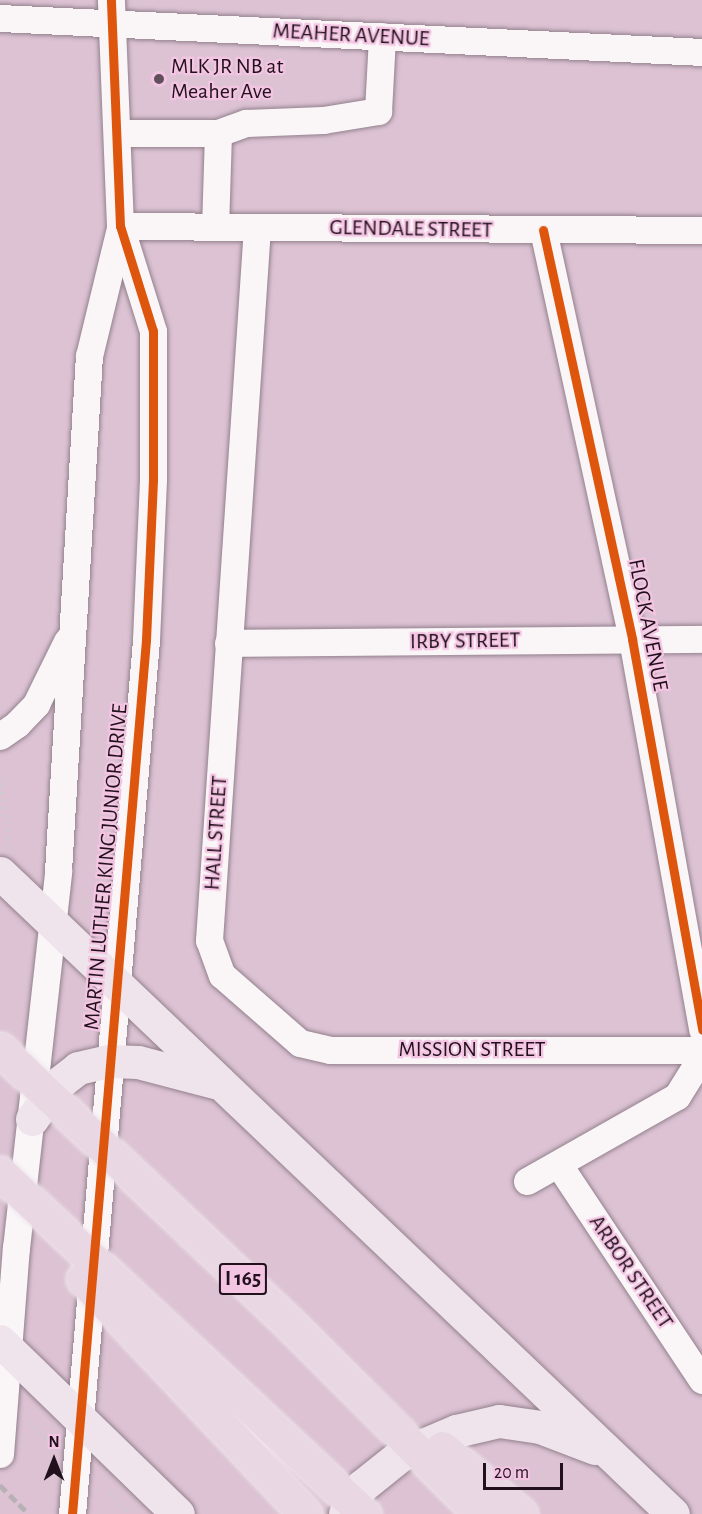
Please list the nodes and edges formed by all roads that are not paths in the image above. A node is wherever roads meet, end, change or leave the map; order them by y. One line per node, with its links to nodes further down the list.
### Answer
1 (112, 12): 2 (street, MEAHER AVENUE); 3 (street, MEAHER AVENUE); 5 (street)
2 (0, 18)
3 (382, 36): 4 (street, MEAHER AVENUE); 6 (street)
4 (702, 52)
5 (117, 133): 6 (street); 7 (street)
6 (218, 133): 8 (street)
7 (120, 226): 8 (street, GLENDALE STREET); 12 (street); 19 (street, MARTIN LUTHER KING JUNIOR DRIVE)
8 (215, 227): 9 (street, GLENDALE STREET)
9 (257, 227): 10 (street, GLENDALE STREET); 15 (street, HALL STREET)
10 (543, 230): 11 (street, GLENDALE STREET); 13 (street, FLOCK AVENUE)
11 (702, 230)
12 (72, 632): 16 (street); 18 (street)
13 (632, 639): 14 (street, IRBY STREET); 15 (street, IRBY STREET); 21 (street, FLOCK AVENUE)
14 (702, 639)
15 (228, 643): 20 (street, HALL STREET)
16 (0, 736)
17 (6, 865): 18 (main road)
18 (52, 923): 19 (main road); 27 (street)
19 (116, 987): 25 (street, MARTIN LUTHER KING JUNIOR DRIVE); 26 (main road)
20 (257, 1005): 23 (street, MISSION STREET)
21 (702, 1030)
22 (0, 1049): 32 (highway, I 165, bridge)
23 (702, 1050)
24 (702, 1056): 28 (street)
25 (109, 1061): 26 (main road); 27 (main road); 35 (street, MARTIN LUTHER KING JUNIOR DRIVE)
26 (219, 1083): 36 (main road)
27 (32, 1119): 33 (street)
28 (559, 1165): 30 (street); 34 (street, ARBOR STREET)
29 (0, 1173): 42 (highway, bridge)
30 (527, 1181)
31 (0, 1190): 40 (highway, bridge)
32 (289, 1323): 43 (highway, I 165, bridge); 44 (highway, bridge)
33 (4, 1344): 35 (main road); 37 (street)
34 (702, 1380)
35 (79, 1416): 38 (street, MARTIN LUTHER KING JUNIOR DRIVE); 39 (main road)
36 (608, 1452): 41 (main road); 45 (main road)
37 (0, 1454)
38 (72, 1514)
39 (178, 1514)
40 (305, 1514)
41 (345, 1514)
42 (364, 1514)
43 (480, 1514)
44 (521, 1514)
45 (673, 1514)

